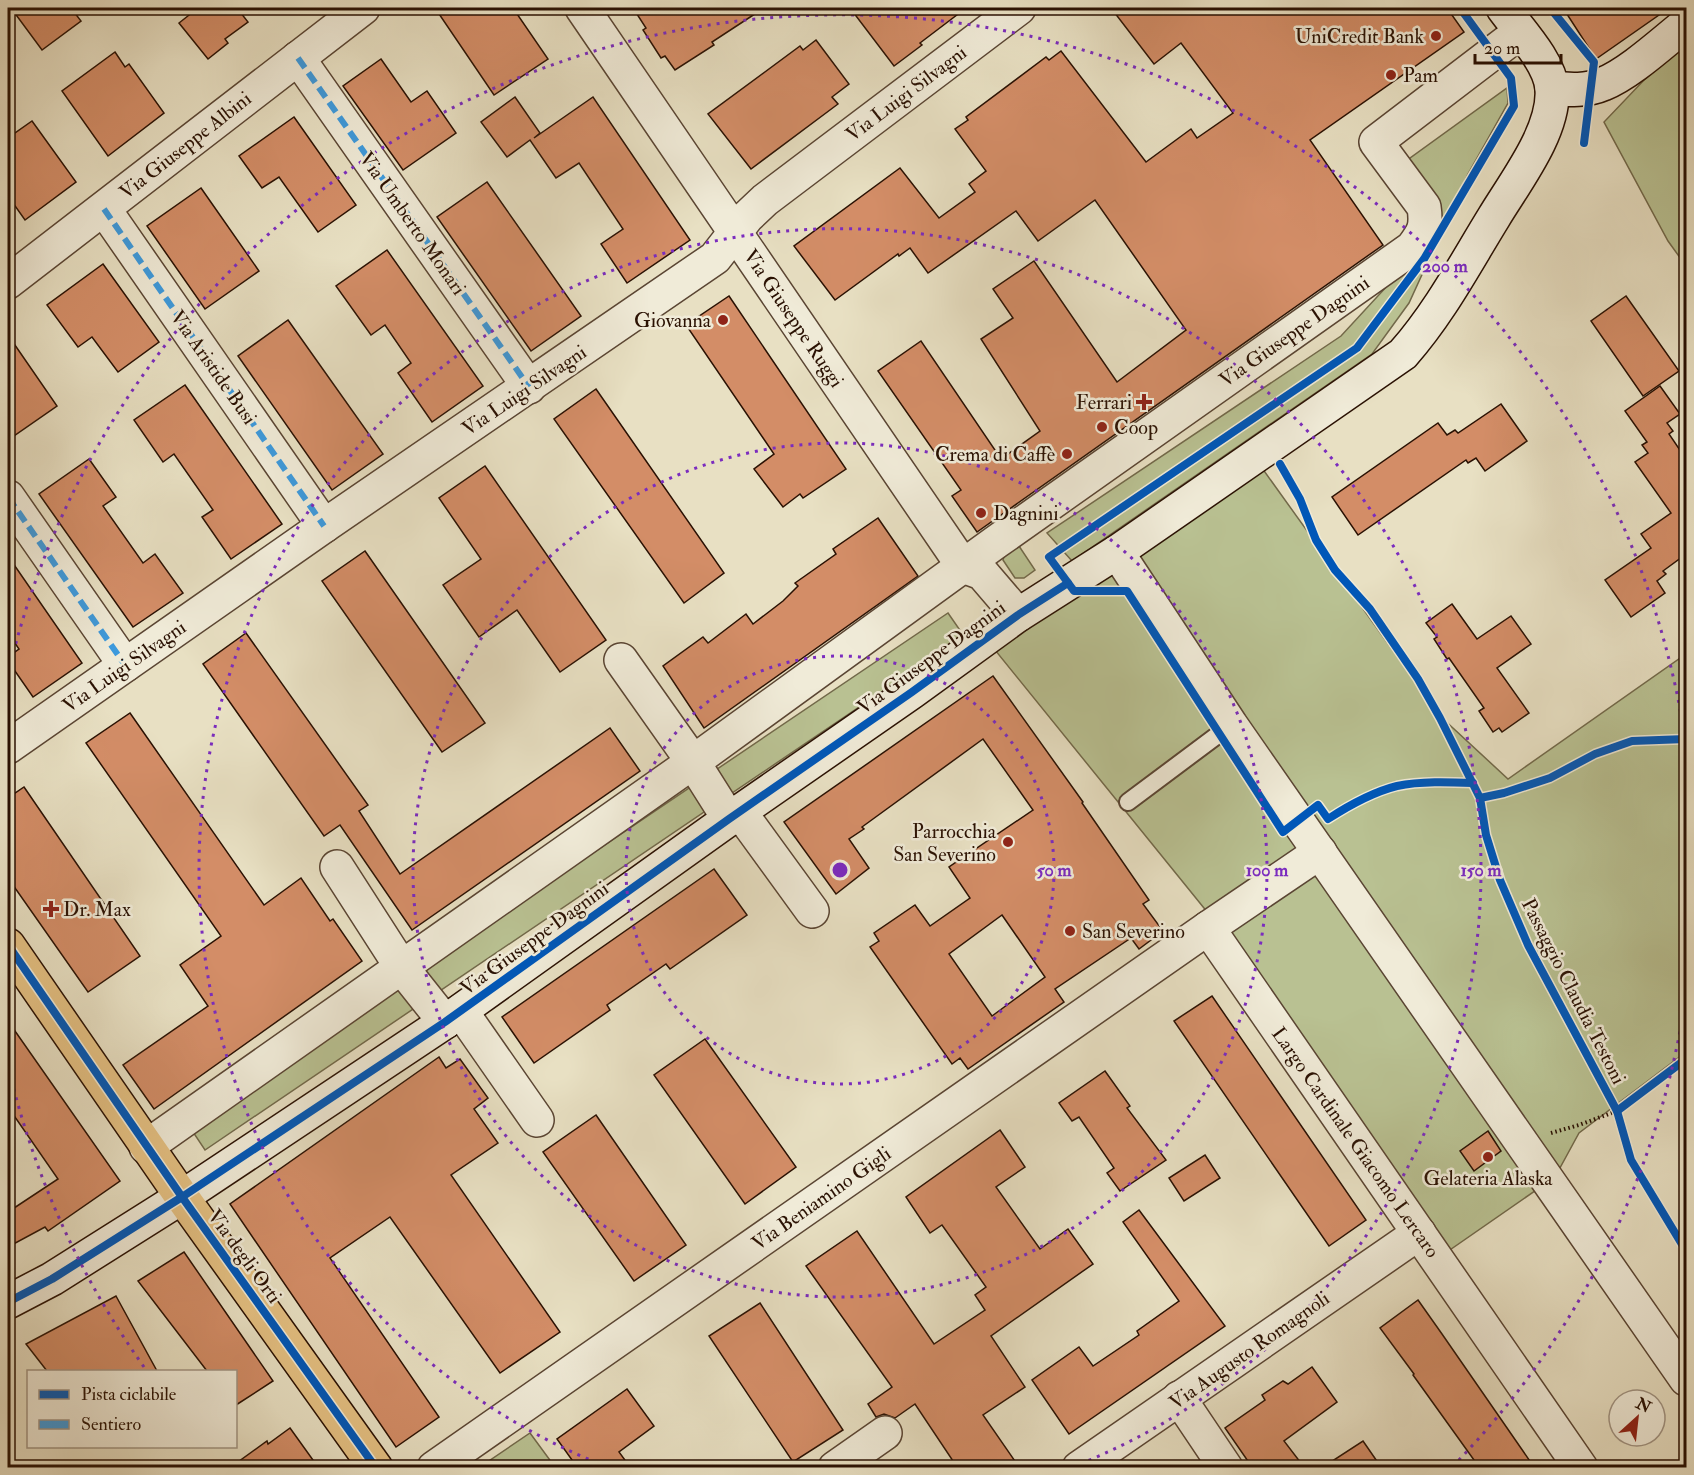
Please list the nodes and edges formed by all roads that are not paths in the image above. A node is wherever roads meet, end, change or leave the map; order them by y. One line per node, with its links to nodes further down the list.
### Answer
1 (582, 8): 9 (street, Via Giuseppe Ruggi)
2 (1019, 8): 9 (street, Via Luigi Silvagni)
3 (357, 9): 6 (street, Via Giuseppe Albini)
4 (1511, 20): 7 (street); 15 (street, Via Giuseppe Dagnini)
5 (1686, 24): 7 (street)
6 (298, 58): 8 (street, Via Giuseppe Albini); 11 (street, Via Umberto Monari)
7 (1552, 88): 14 (street, Via Giuseppe Dagnini)
8 (104, 209): 10 (street, Via Giuseppe Albini); 13 (street, Via Aristide Busi)
9 (736, 232): 11 (street, Via Luigi Silvagni); 15 (street, Via Giuseppe Ruggi)
10 (8, 282)
11 (529, 387): 13 (street, Via Luigi Silvagni)
12 (8, 496): 18 (street)
13 (324, 526): 18 (street, Via Luigi Silvagni)
14 (1117, 552): 16 (street, Via Giuseppe Dagnini); 19 (street)
15 (963, 566): 16 (street, Via Giuseppe Ruggi); 21 (street, Via Giuseppe Dagnini)
16 (1018, 615): 23 (street, Via Giuseppe Dagnini)
17 (621, 660): 21 (street)
18 (125, 665): 20 (street, Via Luigi Silvagni)
19 (1231, 725): 22 (lane); 24 (street)
20 (8, 747)
21 (693, 762): 23 (street); 29 (street, Via Giuseppe Dagnini)
22 (1128, 802)
23 (735, 815): 26 (street); 30 (street, Via Giuseppe Dagnini)
24 (1320, 852): 27 (street); 36 (street)
25 (337, 867): 29 (street, Via Giuseppe Dagnini)
26 (812, 911)
27 (1208, 928): 34 (street, Largo Cardinale Giacomo Lercaro); 40 (street, Via Beniamino Gigli)
28 (8, 945): 32 (main road, Via degli Orti)
29 (402, 968): 30 (street, Via Giuseppe Dagnini); 32 (street, Via Giuseppe Dagnini)
30 (453, 1017): 31 (street, Via Giuseppe Dagnini); 33 (street, Via Giuseppe Dagnini)
31 (537, 1120)
32 (146, 1146): 33 (main road, Via degli Orti)
33 (182, 1197): 35 (street, Via Giuseppe Dagnini); 39 (main road, Via degli Orti)
34 (1419, 1233): 37 (street, Via Augusto Romagnoli); 44 (street, Largo Cardinale Giacomo Lercaro)
35 (8, 1302)
36 (1686, 1379)
37 (1179, 1398): 42 (street, Via Augusto Romagnoli); 43 (street)
38 (885, 1433): 41 (street)
39 (376, 1467)
40 (434, 1467)
41 (835, 1467)
42 (1079, 1467)
43 (1226, 1467)
44 (1581, 1467)

